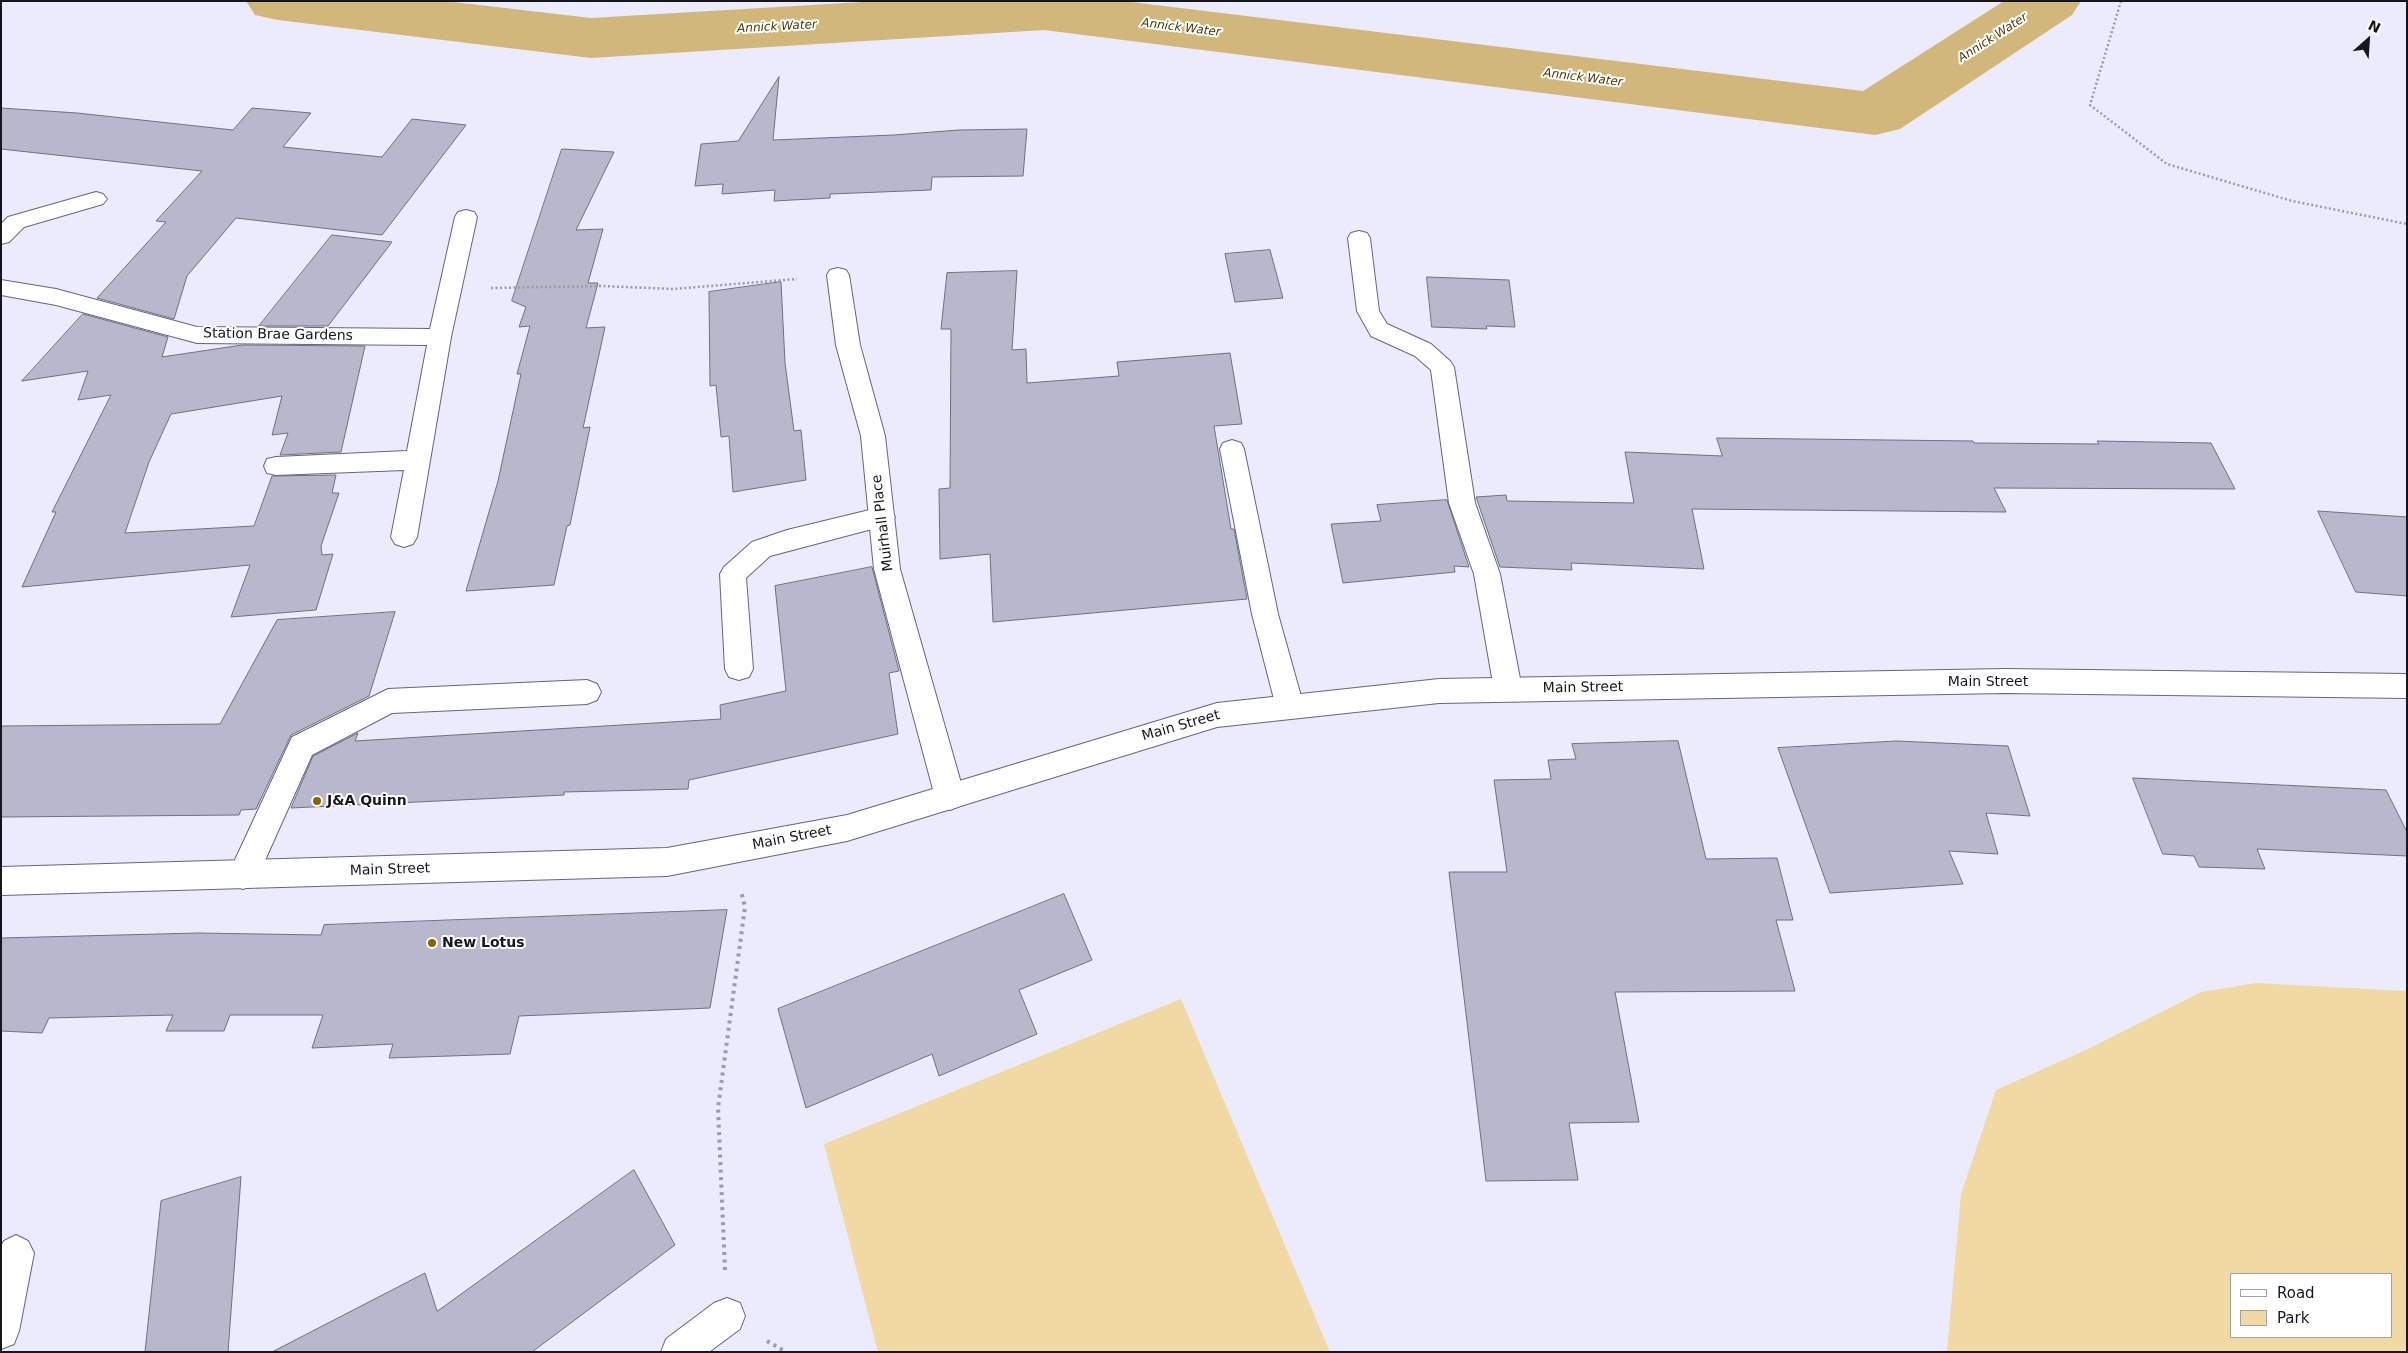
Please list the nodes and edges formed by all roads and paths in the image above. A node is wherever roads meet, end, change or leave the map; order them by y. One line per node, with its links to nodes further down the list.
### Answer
1 (2121, 1): 4 (path)
2 (96, 199): 5 (street)
3 (466, 217): 9 (street)
4 (2407, 224)
5 (1, 238)
6 (1358, 238): 18 (street)
7 (838, 276): 9 (path); 14 (street, Muirhall Place)
8 (1, 287): 10 (street, Station Brae Gardens)
9 (451, 289): 10 (street)
10 (440, 337): 12 (street)
11 (1232, 449): 20 (street)
12 (418, 460): 13 (street); 15 (street)
13 (276, 466)
14 (882, 516): 16 (street); 21 (street, Muirhall Place)
15 (404, 537)
16 (739, 670)
17 (2407, 686): 18 (street, Main Street)
18 (1508, 690): 20 (street, Main Street)
19 (587, 692): 23 (street)
20 (1290, 707): 21 (street, Main Street)
21 (950, 796): 22 (street, Main Street)
22 (730, 850): 23 (street, Main Street); 26 (path)
23 (243, 875): 24 (street, Main Street)
24 (1, 881)
25 (16, 1253): 27 (street)
26 (726, 1316): 28 (street)
27 (1, 1330)
28 (679, 1352)

